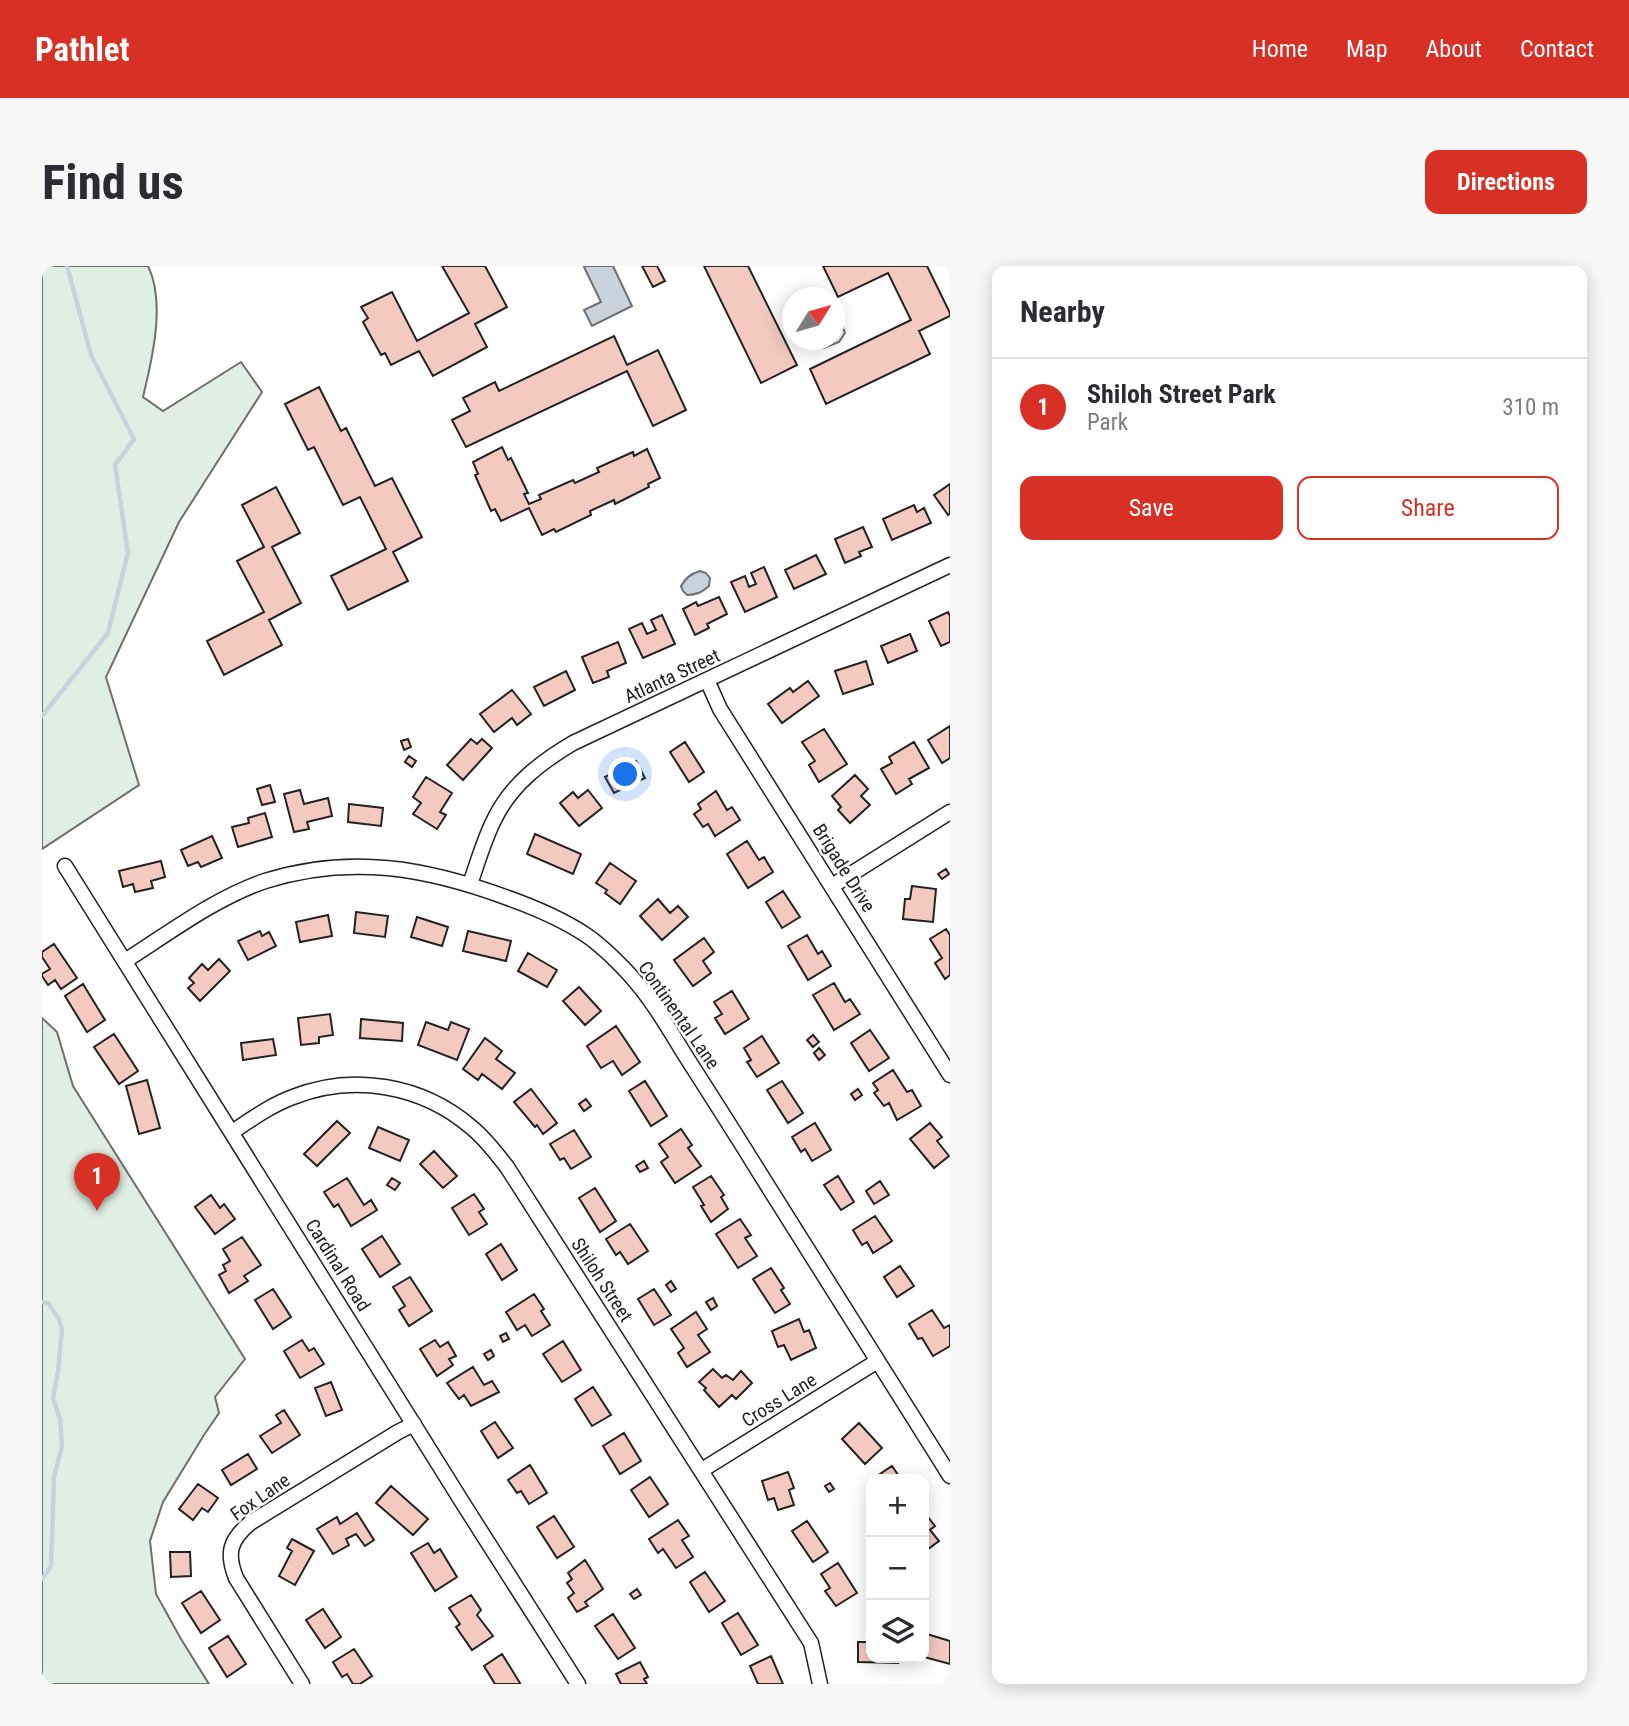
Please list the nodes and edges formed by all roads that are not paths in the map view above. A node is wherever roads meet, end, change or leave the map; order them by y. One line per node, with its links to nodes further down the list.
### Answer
1 (950, 565): 2 (street, Atlanta Street)
2 (707, 680): 5 (street, Atlanta Street); 6 (street, Brigade Drive)
3 (950, 812): 6 (street)
4 (65, 866): 7 (street, Cardinal Road)
5 (470, 884): 7 (street, Continental Lane); 10 (street, Continental Lane)
6 (832, 886): 8 (street, Brigade Drive)
7 (125, 961): 9 (street, Cardinal Road)
8 (950, 1075)
9 (232, 1132): 11 (street, Cardinal Road); 12 (street, Shiloh Street)
10 (876, 1362): 12 (street, Cross Lane); 13 (street, Continental Lane)
11 (414, 1424): 14 (street, Fox Lane); 15 (street, Cardinal Road)
12 (702, 1470): 16 (street, Shiloh Street)
13 (950, 1476)
14 (302, 1684)
15 (578, 1684)
16 (820, 1684)

